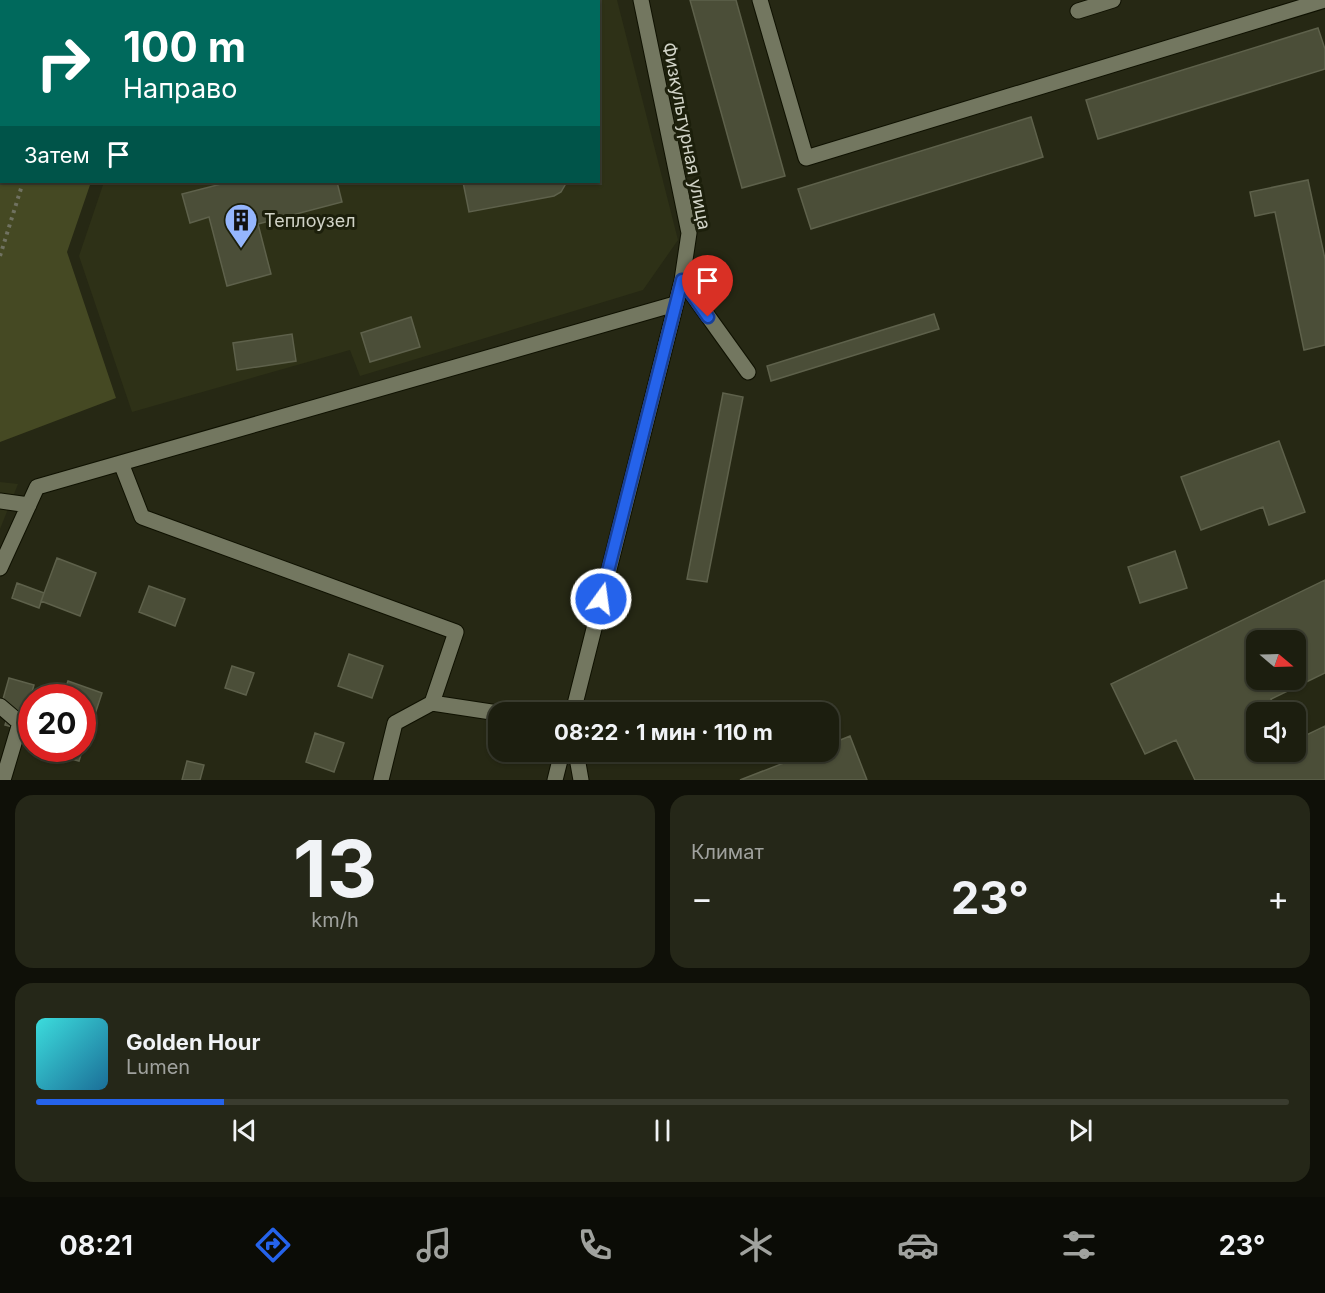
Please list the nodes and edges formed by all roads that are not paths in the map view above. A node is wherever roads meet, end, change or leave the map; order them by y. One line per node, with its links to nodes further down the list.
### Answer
1 (641, 0): 6 (street, Физкультурная улица)
2 (760, 0): 4 (street)
3 (1113, 0): 5 (street)
4 (1325, 0)
5 (1078, 11)
6 (682, 280): 7 (street, Физкультурная улица); 8 (street)
7 (675, 304): 9 (street); 13 (street, Физкультурная улица)
8 (748, 372)
9 (121, 463): 11 (street); 14 (street)
10 (0, 501): 11 (street)
11 (29, 504): 12 (street)
12 (0, 568)
13 (576, 702)
14 (432, 703): 16 (street); 20 (street)
15 (0, 706): 19 (street)
16 (488, 711)
17 (560, 762): 21 (street)
18 (578, 762): 22 (street)
19 (3, 780)
20 (381, 780)
21 (555, 780)
22 (581, 780)

